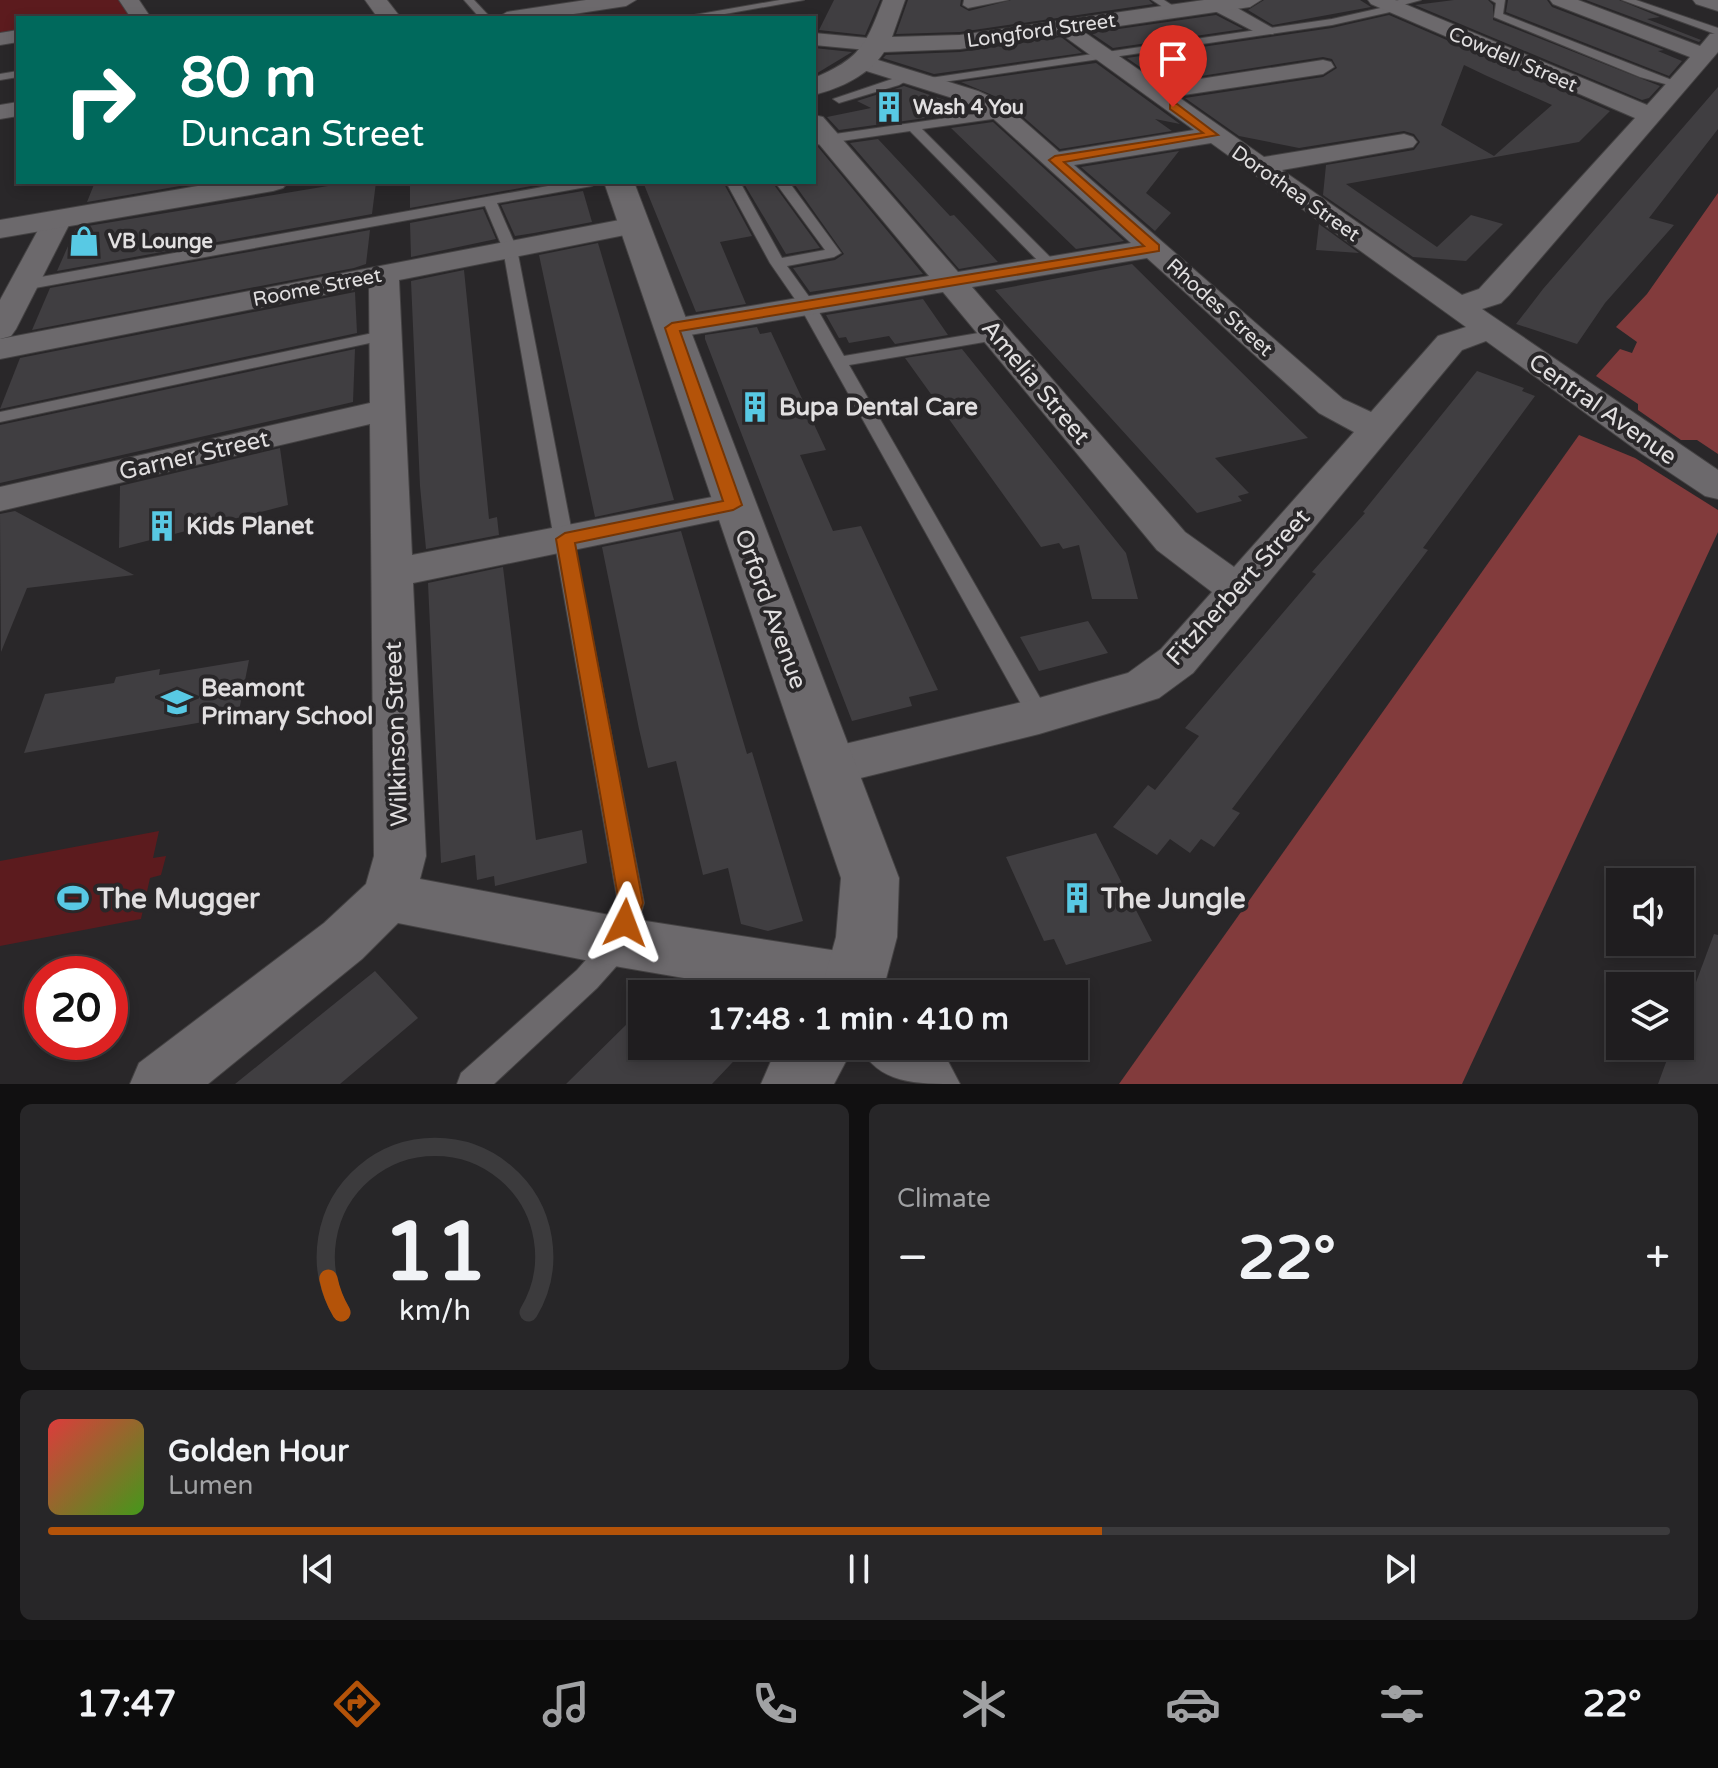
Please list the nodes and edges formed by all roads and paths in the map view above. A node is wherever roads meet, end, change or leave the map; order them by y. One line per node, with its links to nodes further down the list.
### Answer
1 (376, 0): 17 (street)
2 (469, 0): 18 (lane)
3 (626, 0): 19 (street)
4 (894, 0): 25 (street)
5 (969, 0): 6 (lane)
6 (1003, 0)
7 (1250, 0): 14 (street, Longford Street)
8 (1496, 0): 29 (lane)
9 (1560, 0): 24 (street)
10 (1627, 0): 24 (lane)
11 (1703, 0): 15 (street)
12 (805, 3): 20 (lane)
13 (1394, 3): 22 (lane); 34 (street, Cowdell Street)
14 (1218, 5): 16 (street, Longford Street); 22 (street)
15 (1718, 5)
16 (1167, 6): 21 (street, Longford Street)
17 (388, 16)
18 (484, 16)
19 (520, 16)
20 (698, 16)
21 (1064, 27): 25 (street, Longford Street); 26 (street, Dorothea Street)
22 (1266, 30): 26 (lane)
23 (816, 40): 25 (street, Rhodes Street)
24 (1713, 41): 29 (street, Fitzherbert Street)
25 (871, 54): 28 (street, Rhodes Street); 30 (street)
26 (1103, 54): 28 (lane); 31 (street, Dorothea Street)
27 (1323, 67): 31 (street)
28 (915, 80): 32 (lane); 33 (street, Rhodes Street)
29 (1676, 84): 34 (street, Fitzherbert Street)
30 (816, 86)
31 (1154, 93): 37 (street, Dorothea Street)
32 (839, 99)
33 (1002, 114): 35 (lane); 39 (street, Rhodes Street)
34 (1649, 115): 58 (street, Fitzherbert Street)
35 (913, 127): 36 (lane); 53 (lane)
36 (819, 134): 55 (street, Amelia Street)
37 (1212, 135): 39 (street); 40 (street, Dorothea Street)
38 (1404, 142): 40 (street)
39 (1055, 160): 50 (street, Rhodes Street)
40 (1257, 166): 58 (street, Dorothea Street)
41 (261, 184): 47 (street)
42 (581, 184): 46 (lane)
43 (620, 184): 48 (street, Orford Avenue)
44 (734, 184): 52 (lane)
45 (783, 184): 52 (lane)
46 (489, 200): 51 (lane); 56 (lane)
47 (58, 219): 49 (street); 56 (street)
48 (635, 225): 51 (street, Roome Street); 59 (street, Orford Avenue)
49 (0, 229)
50 (1155, 248): 53 (street); 67 (street, Rhodes Street)
51 (510, 249): 54 (street, Roome Street); 71 (lane)
52 (777, 263): 57 (lane)
53 (1051, 266): 55 (street)
54 (384, 273): 61 (street, Wilkinson Street); 63 (street, Roome Street)
55 (951, 282): 57 (street); 62 (street, Amelia Street)
56 (24, 285): 60 (street)
57 (807, 305): 59 (street); 64 (lane)
58 (1474, 318): 67 (street, Fitzherbert Street); 68 (street, Central Avenue)
59 (672, 328): 70 (street, Orford Avenue)
60 (0, 329)
61 (387, 335): 65 (street, Wilkinson Street); 66 (lane)
62 (996, 335): 64 (lane); 73 (street, Amelia Street)
63 (0, 349)
64 (839, 362): 74 (lane)
65 (387, 410): 69 (street, Garner Street); 72 (street, Wilkinson Street)
66 (0, 417)
67 (1376, 429): 73 (street, Fitzherbert Street)
68 (1718, 487)
69 (0, 499)
70 (733, 505): 71 (street); 75 (street, Orford Avenue)
71 (565, 539): 72 (street); 77 (lane)
72 (391, 573): 76 (street, Wilkinson Street)
73 (1240, 590): 74 (street, Fitzherbert Street)
74 (1039, 716): 75 (street, Fitzherbert Street)
75 (828, 766): 79 (street, Orford Avenue)
76 (388, 897): 77 (street); 82 (street, Wilkinson Street)
77 (620, 942): 78 (street); 83 (lane)
78 (818, 980)
79 (856, 980)
80 (812, 1060): 84 (street)
81 (909, 1060): 85 (street)
82 (160, 1084)
83 (472, 1084)
84 (794, 1084)
85 (930, 1084)

